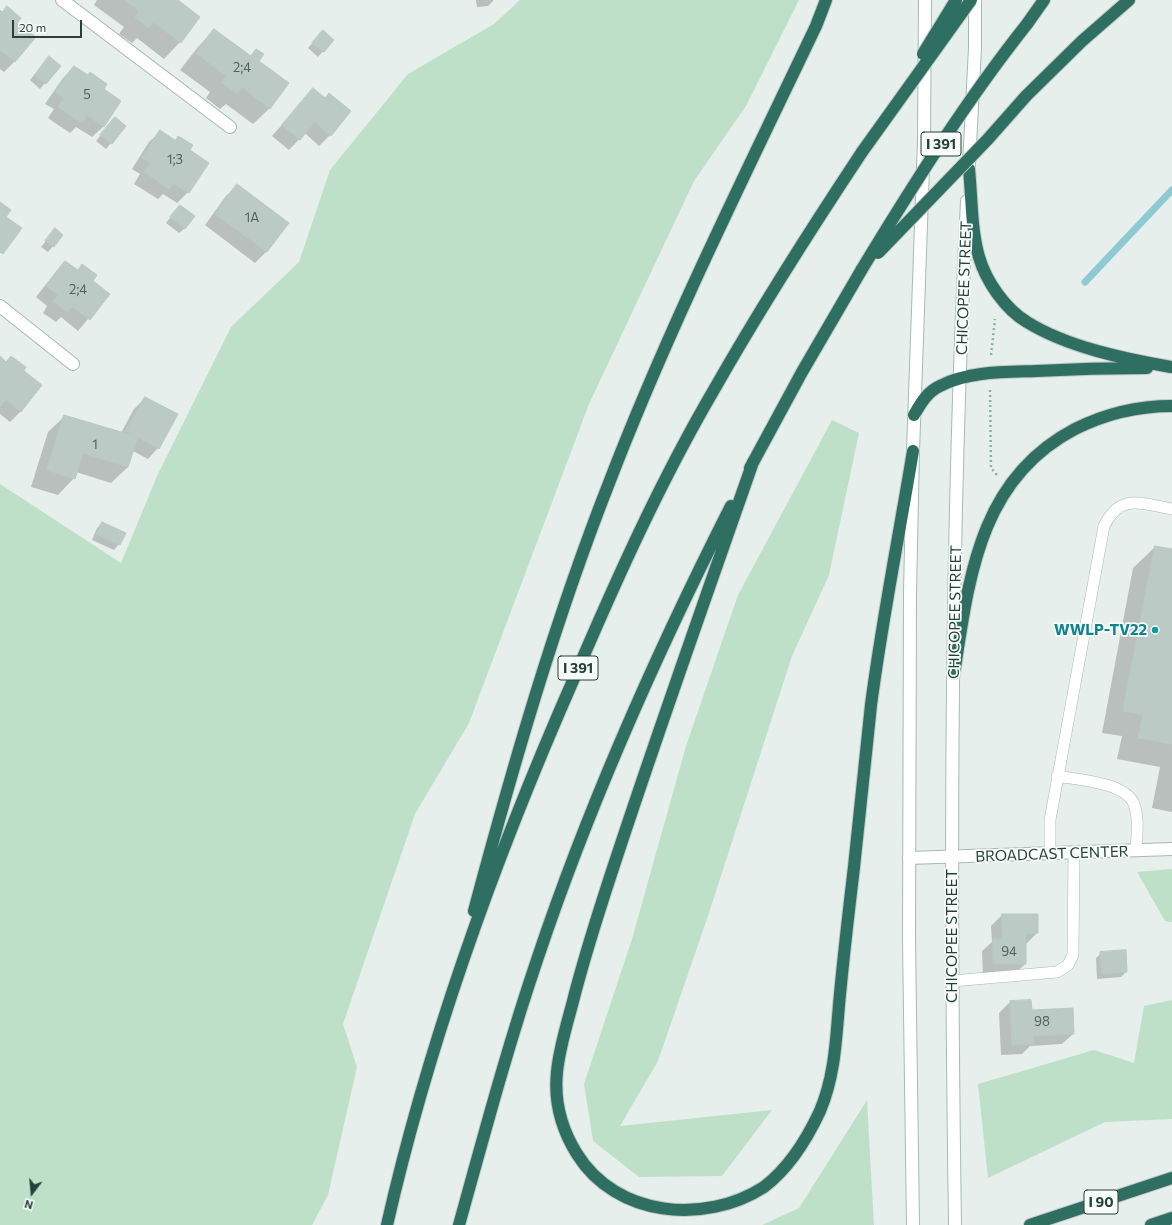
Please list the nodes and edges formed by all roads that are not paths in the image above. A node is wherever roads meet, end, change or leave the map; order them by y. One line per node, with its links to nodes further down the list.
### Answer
1 (62, 0): 9 (main road)
2 (826, 0): 31 (highway)
3 (925, 0): 18 (main road)
4 (956, 0): 10 (highway, bridge)
5 (971, 0): 10 (highway, I 391, bridge)
6 (975, 0): 11 (main road, CHICOPEE STREET)
7 (1044, 0): 12 (highway, I 391, bridge)
8 (1129, 0): 12 (highway, bridge)
9 (230, 128)
10 (862, 152): 31 (highway, I 391)
11 (969, 169): 15 (highway); 16 (main road, CHICOPEE STREET)
12 (862, 269): 20 (highway, I 391)
13 (0, 306): 14 (main road)
14 (73, 364)
15 (1172, 367): 16 (highway)
16 (960, 379): 18 (highway); 22 (main road, CHICOPEE STREET)
17 (1172, 406): 22 (highway)
18 (914, 415): 19 (main road)
19 (913, 451): 20 (highway); 29 (main road)
20 (753, 462): 35 (highway, I 391)
21 (1172, 509): 23 (lane)
22 (954, 674): 28 (main road, CHICOPEE STREET)
23 (1057, 776): 25 (lane); 27 (lane)
24 (1172, 849): 25 (main road, BROADCAST CENTER)
25 (1136, 850): 26 (main road, BROADCAST CENTER)
26 (1074, 853): 27 (main road, BROADCAST CENTER); 30 (lane)
27 (1050, 854): 28 (main road, BROADCAST CENTER)
28 (952, 857): 29 (main road, BROADCAST CENTER); 30 (main road, CHICOPEE STREET)
29 (909, 858): 36 (main road)
30 (952, 981): 37 (main road, CHICOPEE STREET)
31 (443, 1022): 34 (highway, I 391)
32 (1172, 1178): 38 (highway, I 90)
33 (1172, 1218): 39 (highway)
34 (387, 1225)
35 (459, 1225)
36 (913, 1225)
37 (955, 1225)
38 (1030, 1225)
39 (1151, 1225)

